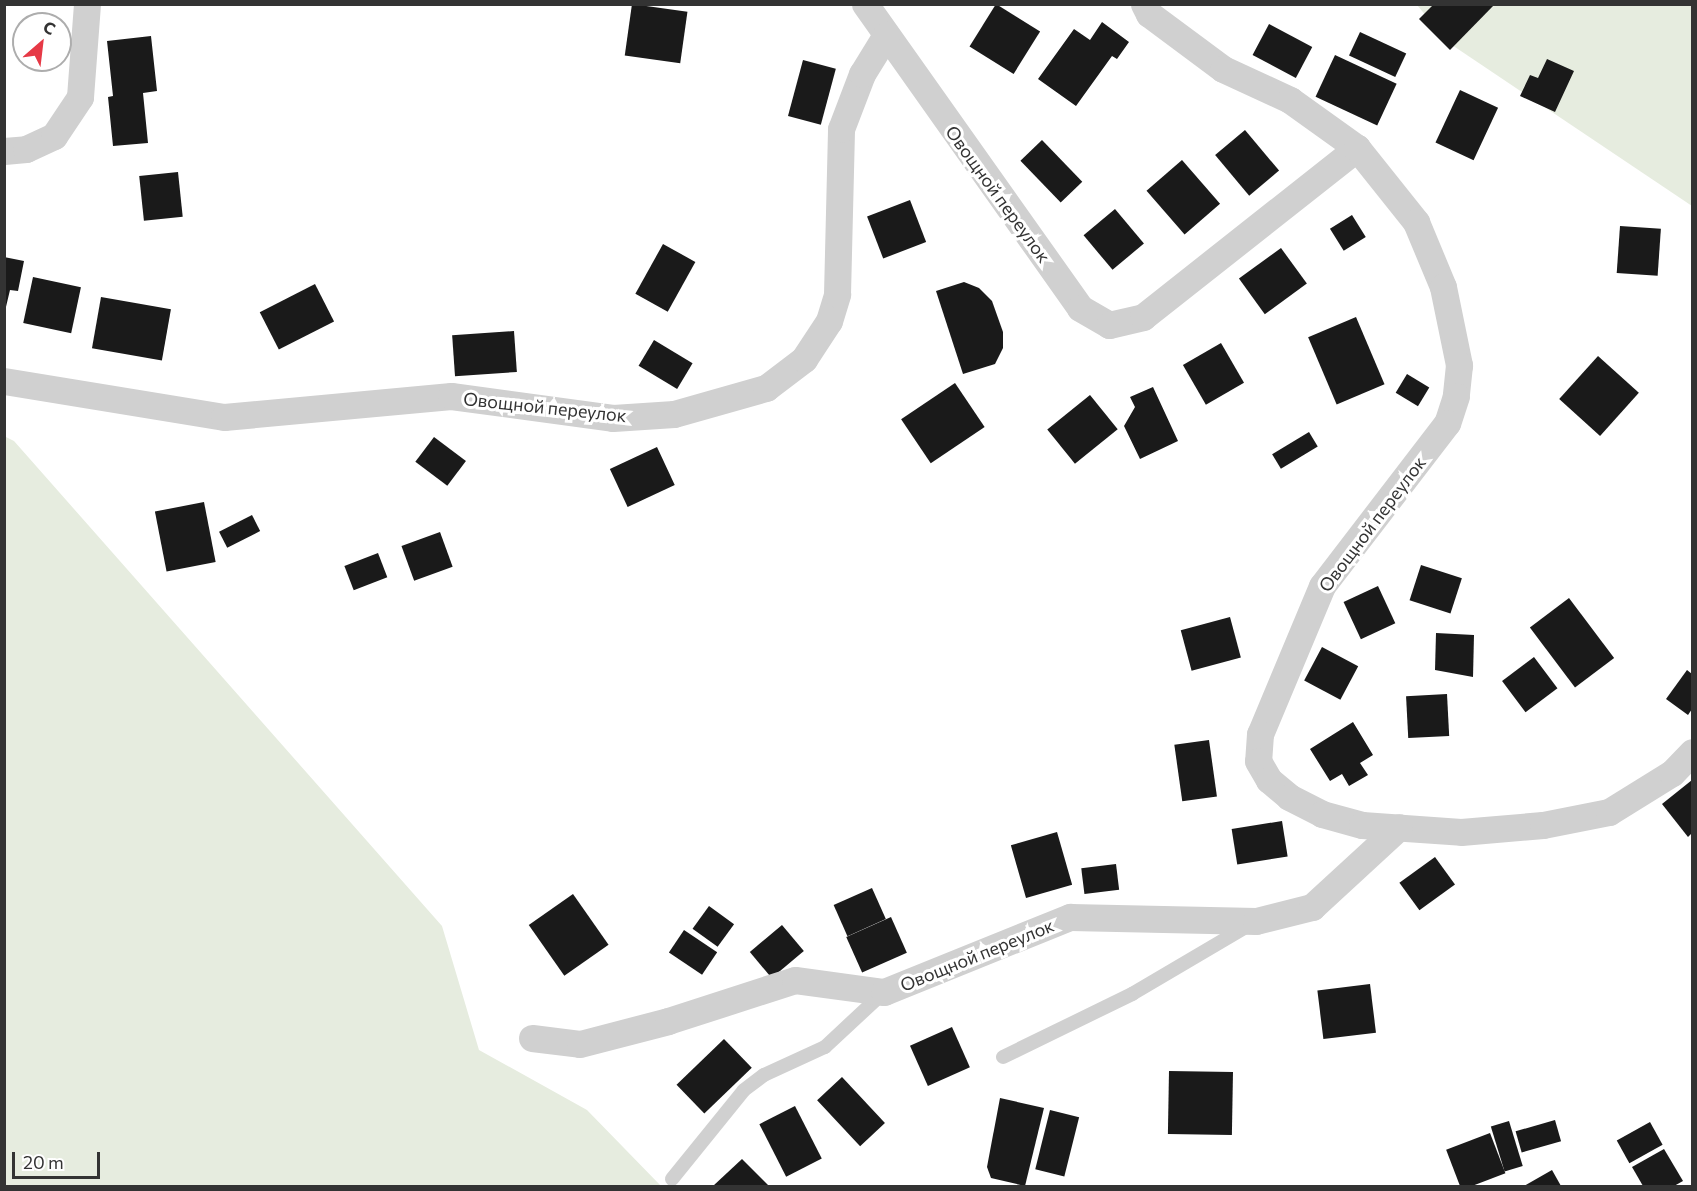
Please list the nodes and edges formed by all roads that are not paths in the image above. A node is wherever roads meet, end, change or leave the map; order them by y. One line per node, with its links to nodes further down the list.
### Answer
1 (87, 4): 6 (street)
2 (865, 4): 4 (street, Овощной переулок)
3 (1144, 4): 5 (street, Овощной переулок)
4 (886, 35): 5 (street, Овощной переулок); 7 (street, Овощной переулок)
5 (1357, 148): 9 (street, Овощной переулок)
6 (4, 151)
7 (4, 381)
8 (1692, 752): 9 (street, Овощной переулок)
9 (1399, 827): 10 (street, Овощной переулок)
10 (1256, 921): 11 (street, Овощной переулок); 13 (lane)
11 (884, 992): 12 (street, Овощной переулок); 14 (lane)
12 (532, 1038)
13 (1004, 1057)
14 (672, 1179)

